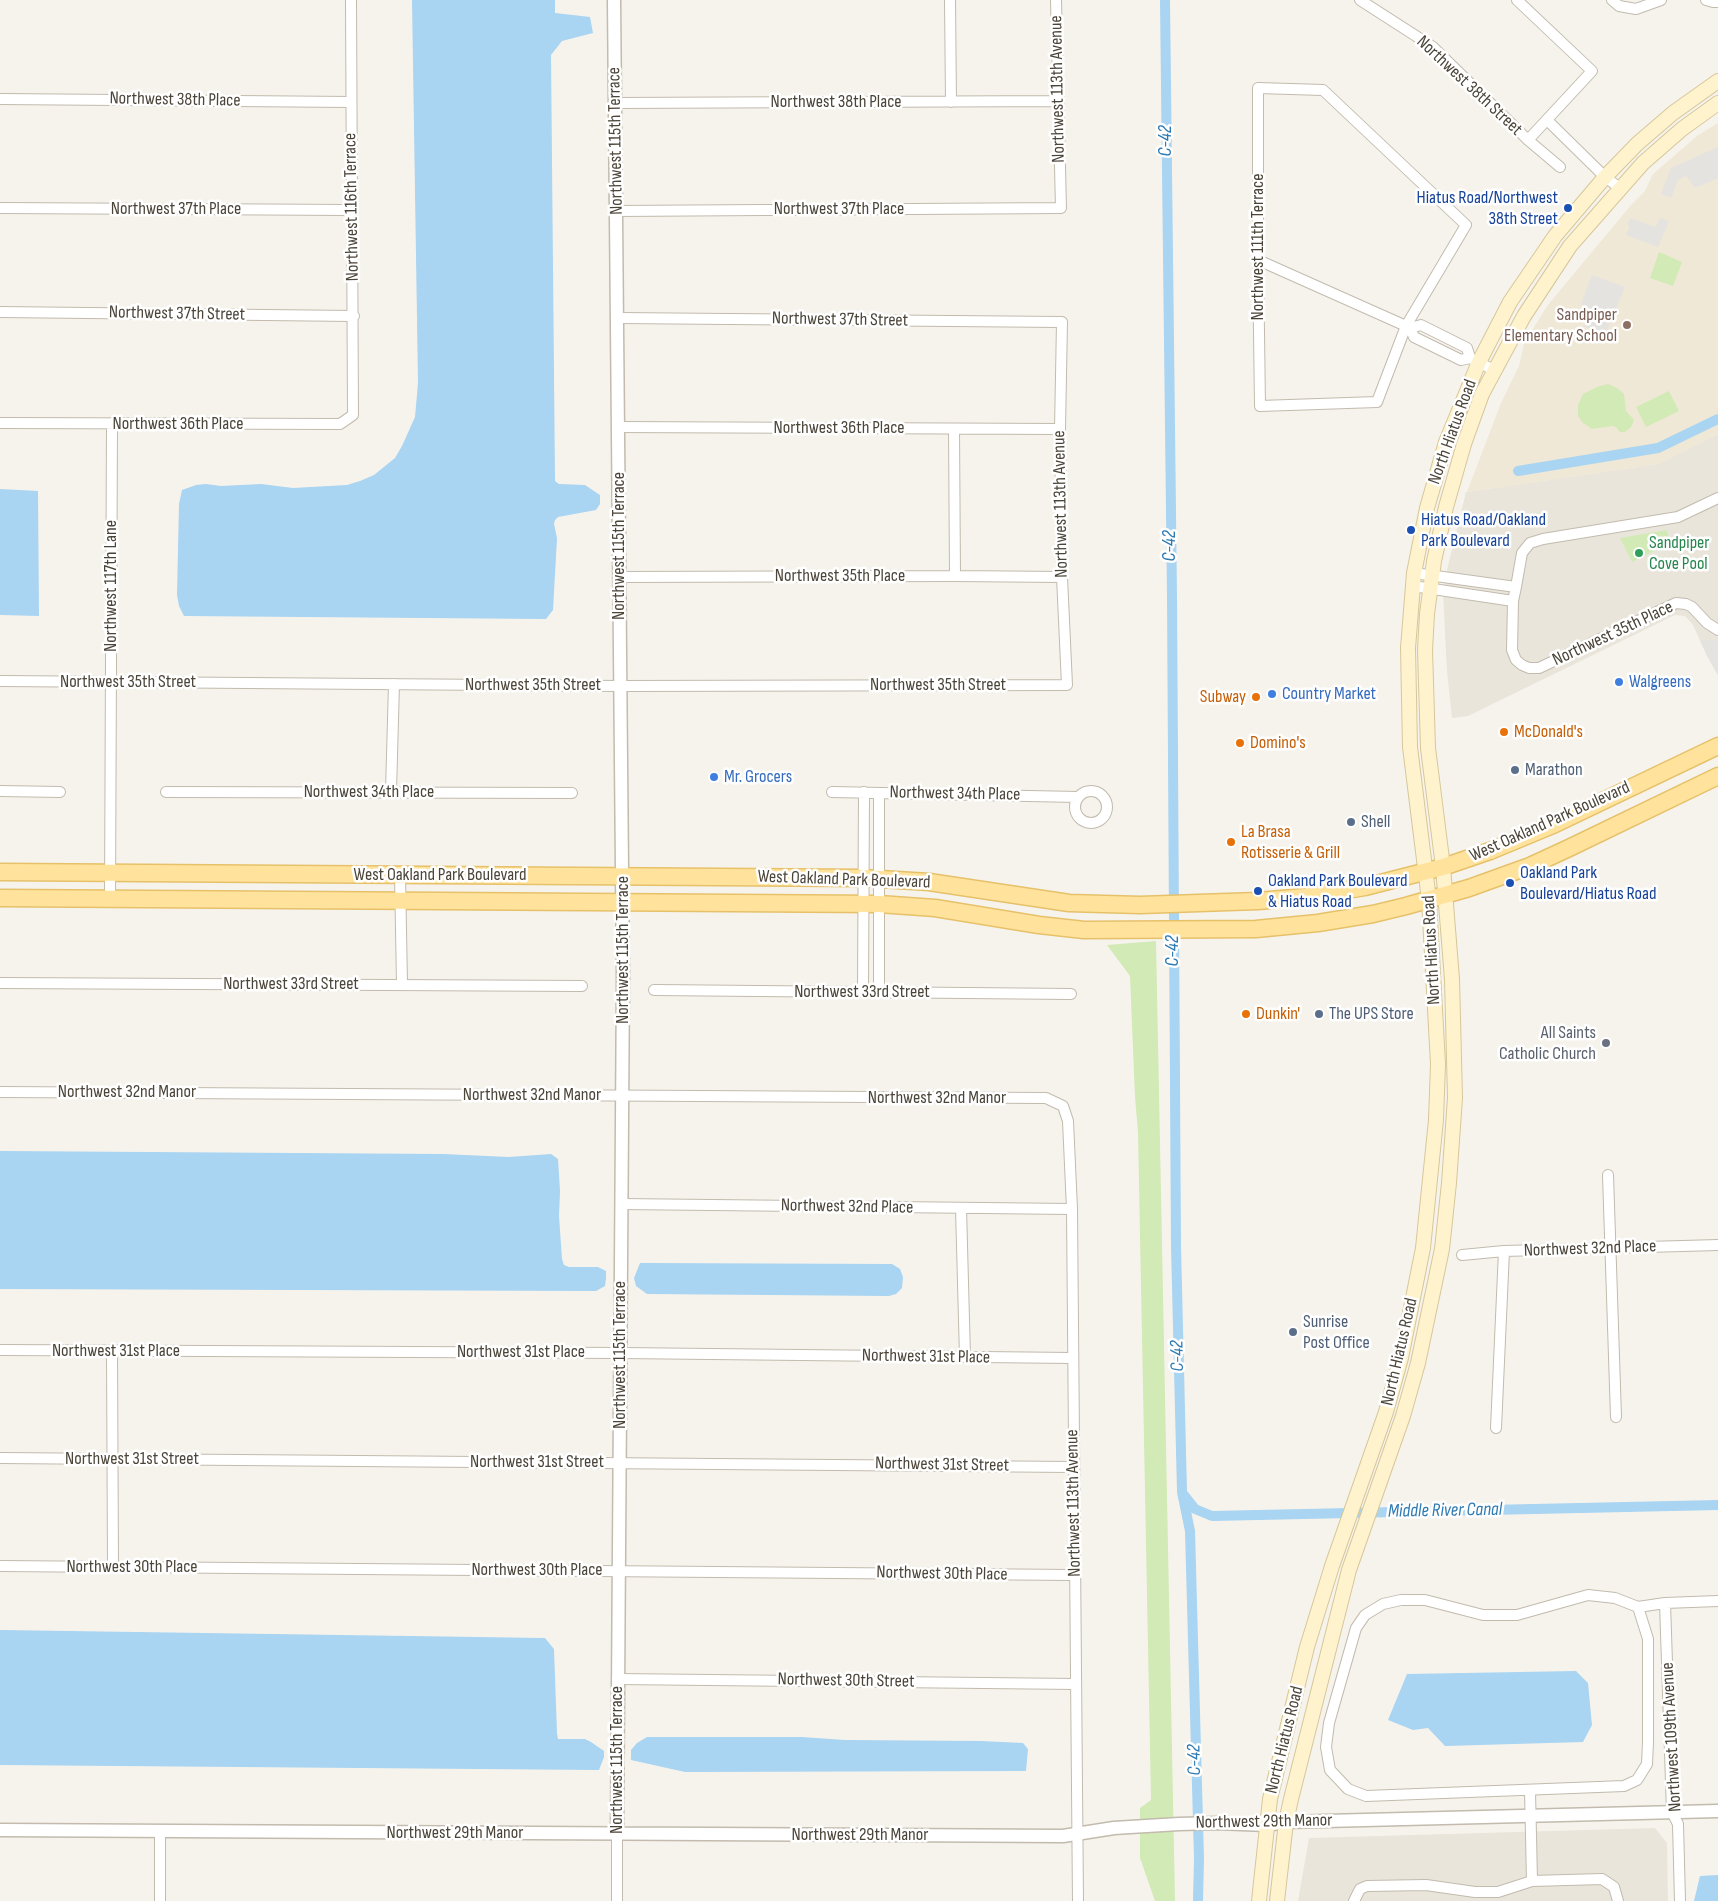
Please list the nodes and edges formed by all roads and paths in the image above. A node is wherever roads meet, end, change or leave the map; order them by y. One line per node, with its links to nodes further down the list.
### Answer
1 (351, 0): 15 (street, Northwest 116th Terrace)
2 (614, 0): 17 (street, Northwest 115th Terrace)
3 (950, 0): 16 (street)
4 (1056, 0): 14 (street, Northwest 113th Avenue)
5 (1360, 0): 11 (street, Northwest 38th Street)
6 (1517, 0): 19 (street)
7 (1612, 0): 8 (street)
8 (1661, 0)
9 (1706, 0): 10 (street)
10 (1718, 2)
11 (1374, 3): 20 (street, Northwest 38th Street)
12 (1718, 81): 22 (main road, North Hiatus Road)
13 (0, 98): 15 (street, Northwest 38th Place)
14 (1058, 101): 16 (street, Northwest 38th Place); 25 (street, Northwest 113th Avenue)
15 (351, 102): 26 (street, Northwest 116th Terrace)
16 (951, 102): 17 (street, Northwest 38th Place)
17 (615, 103): 27 (street, Northwest 115th Terrace)
18 (1718, 103): 23 (main road, North Hiatus Road)
19 (1547, 120): 20 (street, Northwest 38th Street); 22 (street, Northwest 38th Street)
20 (1528, 140): 21 (street, Northwest 38th Street)
21 (1560, 167)
22 (1605, 177): 23 (street, Northwest 38th Street); 34 (main road, North Hiatus Road)
23 (1620, 188): 35 (main road, North Hiatus Road)
24 (0, 208): 26 (street, Northwest 37th Place)
25 (1061, 208): 27 (street, Northwest 37th Place)
26 (352, 210): 30 (street, Northwest 116th Terrace)
27 (617, 210): 31 (street, Northwest 115th Terrace)
28 (1258, 260): 33 (street); 33 (street, Northwest 111th Terrace); 33 (street, Northwest 111th Terrace)
29 (0, 312): 30 (street, Northwest 37th Street)
30 (354, 316): 36 (street, Northwest 116th Terrace)
31 (618, 318): 32 (street, Northwest 37th Street); 39 (street, Northwest 115th Terrace)
32 (1062, 322): 41 (street, Northwest 113th Avenue)
33 (1408, 327): 34 (street)
34 (1474, 360): 35 (street); 46 (main road, North Hiatus Road)
35 (1494, 370): 47 (main road, North Hiatus Road)
36 (353, 415): 38 (street, Northwest 36th Place)
37 (0, 422): 38 (street, Northwest 36th Place)
38 (112, 424): 52 (street, Northwest 117th Lane)
39 (618, 427): 40 (street, Northwest 36th Place); 44 (street, Northwest 115th Terrace)
40 (954, 429): 41 (street, Northwest 36th Place); 43 (street)
41 (1060, 429): 45 (street, Northwest 113th Avenue)
42 (1718, 498): 48 (street)
43 (954, 576): 44 (street, Northwest 35th Place); 45 (street, Northwest 35th Place)
44 (619, 577): 55 (street, Northwest 115th Terrace)
45 (1062, 577): 54 (street, Northwest 113th Avenue)
46 (1413, 580): 47 (street); 69 (main road, North Hiatus Road)
47 (1431, 583): 48 (street); 49 (street); 67 (main road, North Hiatus Road)
48 (1516, 588): 49 (street)
49 (1513, 602): 50 (street, Northwest 35th Place)
50 (1718, 630)
51 (0, 681): 52 (street, Northwest 35th Street)
52 (111, 682): 53 (street, Northwest 35th Street); 70 (street, Northwest 117th Lane)
53 (394, 684): 55 (street, Northwest 35th Street); 61 (street)
54 (1067, 685): 55 (street, Northwest 35th Street)
55 (620, 686): 72 (street, Northwest 115th Terrace)
56 (1718, 746): 67 (main road, West Oakland Park Boulevard)
57 (1718, 776): 74 (main road, West Oakland Park Boulevard)
58 (0, 791): 59 (street)
59 (60, 792)
60 (166, 792): 61 (street, Northwest 34th Place)
61 (391, 792): 65 (street, Northwest 34th Place)
62 (832, 792): 63 (street, Northwest 34th Place)
63 (864, 792): 64 (street, Northwest 34th Place); 73 (street)
64 (878, 792): 66 (street, Northwest 34th Place); 73 (street)
65 (572, 793)
66 (1078, 797)
67 (1443, 868): 69 (main road, West Oakland Park Boulevard); 74 (main road, North Hiatus Road)
68 (0, 872): 70 (main road, West Oakland Park Boulevard)
69 (1427, 872): 73 (main road, West Oakland Park Boulevard); 77 (main road, North Hiatus Road)
70 (110, 873): 71 (main road, West Oakland Park Boulevard); 76 (street, Northwest 117th Lane)
71 (400, 875): 72 (main road, West Oakland Park Boulevard); 78 (street)
72 (622, 876): 73 (main road, West Oakland Park Boulevard); 79 (street, Northwest 115th Terrace)
73 (871, 878): 80 (street); 80 (street)
74 (1446, 895): 77 (main road, West Oakland Park Boulevard); 124 (main road, North Hiatus Road)
75 (0, 898): 76 (main road, West Oakland Park Boulevard)
76 (110, 899): 78 (main road, West Oakland Park Boulevard)
77 (1429, 900): 80 (main road, West Oakland Park Boulevard); 125 (main road, North Hiatus Road)
78 (400, 901): 79 (main road, West Oakland Park Boulevard); 82 (street)
79 (623, 902): 80 (main road, West Oakland Park Boulevard); 89 (street, Northwest 115th Terrace)
80 (871, 904): 85 (street); 86 (street)
81 (0, 983): 82 (street, Northwest 33rd Street)
82 (402, 984): 83 (street, Northwest 33rd Street)
83 (582, 986)
84 (654, 990): 85 (street, Northwest 33rd Street)
85 (864, 992): 86 (street, Northwest 33rd Street)
86 (879, 992): 87 (street, Northwest 33rd Street)
87 (1071, 994)
88 (0, 1092): 89 (street, Northwest 32nd Manor)
89 (623, 1096): 90 (street, Northwest 32nd Manor); 92 (street, Northwest 115th Terrace)
90 (1063, 1106): 94 (street, Northwest 113th Avenue)
91 (1608, 1175): 96 (street)
92 (621, 1204): 93 (street, Northwest 32nd Place); 101 (street, Northwest 115th Terrace)
93 (962, 1208): 94 (street, Northwest 32nd Place); 102 (street)
94 (1072, 1209): 103 (street, Northwest 113th Avenue)
95 (1718, 1245): 96 (street, Northwest 32nd Place)
96 (1610, 1248): 97 (street, Northwest 32nd Place); 104 (street)
97 (1504, 1251): 98 (street, Northwest 32nd Place); 105 (street)
98 (1462, 1255)
99 (0, 1350): 100 (street, Northwest 31st Place)
100 (112, 1350): 101 (street, Northwest 31st Place); 107 (street)
101 (621, 1353): 102 (street, Northwest 31st Place); 108 (street, Northwest 115th Terrace)
102 (965, 1357): 103 (street, Northwest 31st Place)
103 (1072, 1358): 109 (street, Northwest 113th Avenue)
104 (1616, 1417)
105 (1496, 1428)
106 (0, 1458): 107 (street, Northwest 31st Street)
107 (112, 1458): 108 (street, Northwest 31st Street); 111 (street)
108 (619, 1462): 109 (street, Northwest 31st Street); 112 (street, Northwest 115th Terrace)
109 (1073, 1467): 113 (street, Northwest 113th Avenue)
110 (0, 1566): 111 (street, Northwest 30th Place)
111 (113, 1567): 112 (street, Northwest 30th Place)
112 (618, 1571): 113 (street, Northwest 30th Place); 117 (street, Northwest 115th Terrace)
113 (1074, 1576): 118 (street, Northwest 113th Avenue)
114 (1718, 1601): 115 (street)
115 (1665, 1603): 116 (street); 122 (street, Northwest 109th Avenue)
116 (1638, 1607): 119 (street, Northwest 109th Avenue); 120 (street, Northwest 29th Manor)
117 (617, 1679): 118 (street, Northwest 30th Street); 128 (street, Northwest 115th Terrace)
118 (1076, 1684): 129 (street, Northwest 113th Avenue)
119 (1636, 1780): 120 (street, Northwest 29th Manor)
120 (1530, 1790): 123 (street)
121 (1718, 1811): 122 (street, Northwest 29th Manor)
122 (1672, 1812): 123 (street, Northwest 29th Manor); 138 (street, Northwest 109th Avenue)
123 (1531, 1816): 124 (street, Northwest 29th Manor); 130 (street)
124 (1286, 1822): 125 (street, Northwest 29th Manor); 135 (main road, North Hiatus Road)
125 (1266, 1825): 129 (street, Northwest 29th Manor); 134 (main road, North Hiatus Road)
126 (0, 1830): 127 (street, Northwest 29th Manor)
127 (160, 1831): 128 (street, Northwest 29th Manor); 131 (street)
128 (617, 1834): 129 (street, Northwest 29th Manor); 132 (street, Northwest 115th Terrace)
129 (1077, 1834): 133 (street, Northwest 113th Avenue)
130 (1532, 1881): 136 (street); 137 (street)
131 (160, 1901)
132 (617, 1901)
133 (1078, 1901)
134 (1259, 1901)
135 (1277, 1901)
136 (1354, 1901)
137 (1618, 1901)
138 (1680, 1901)

